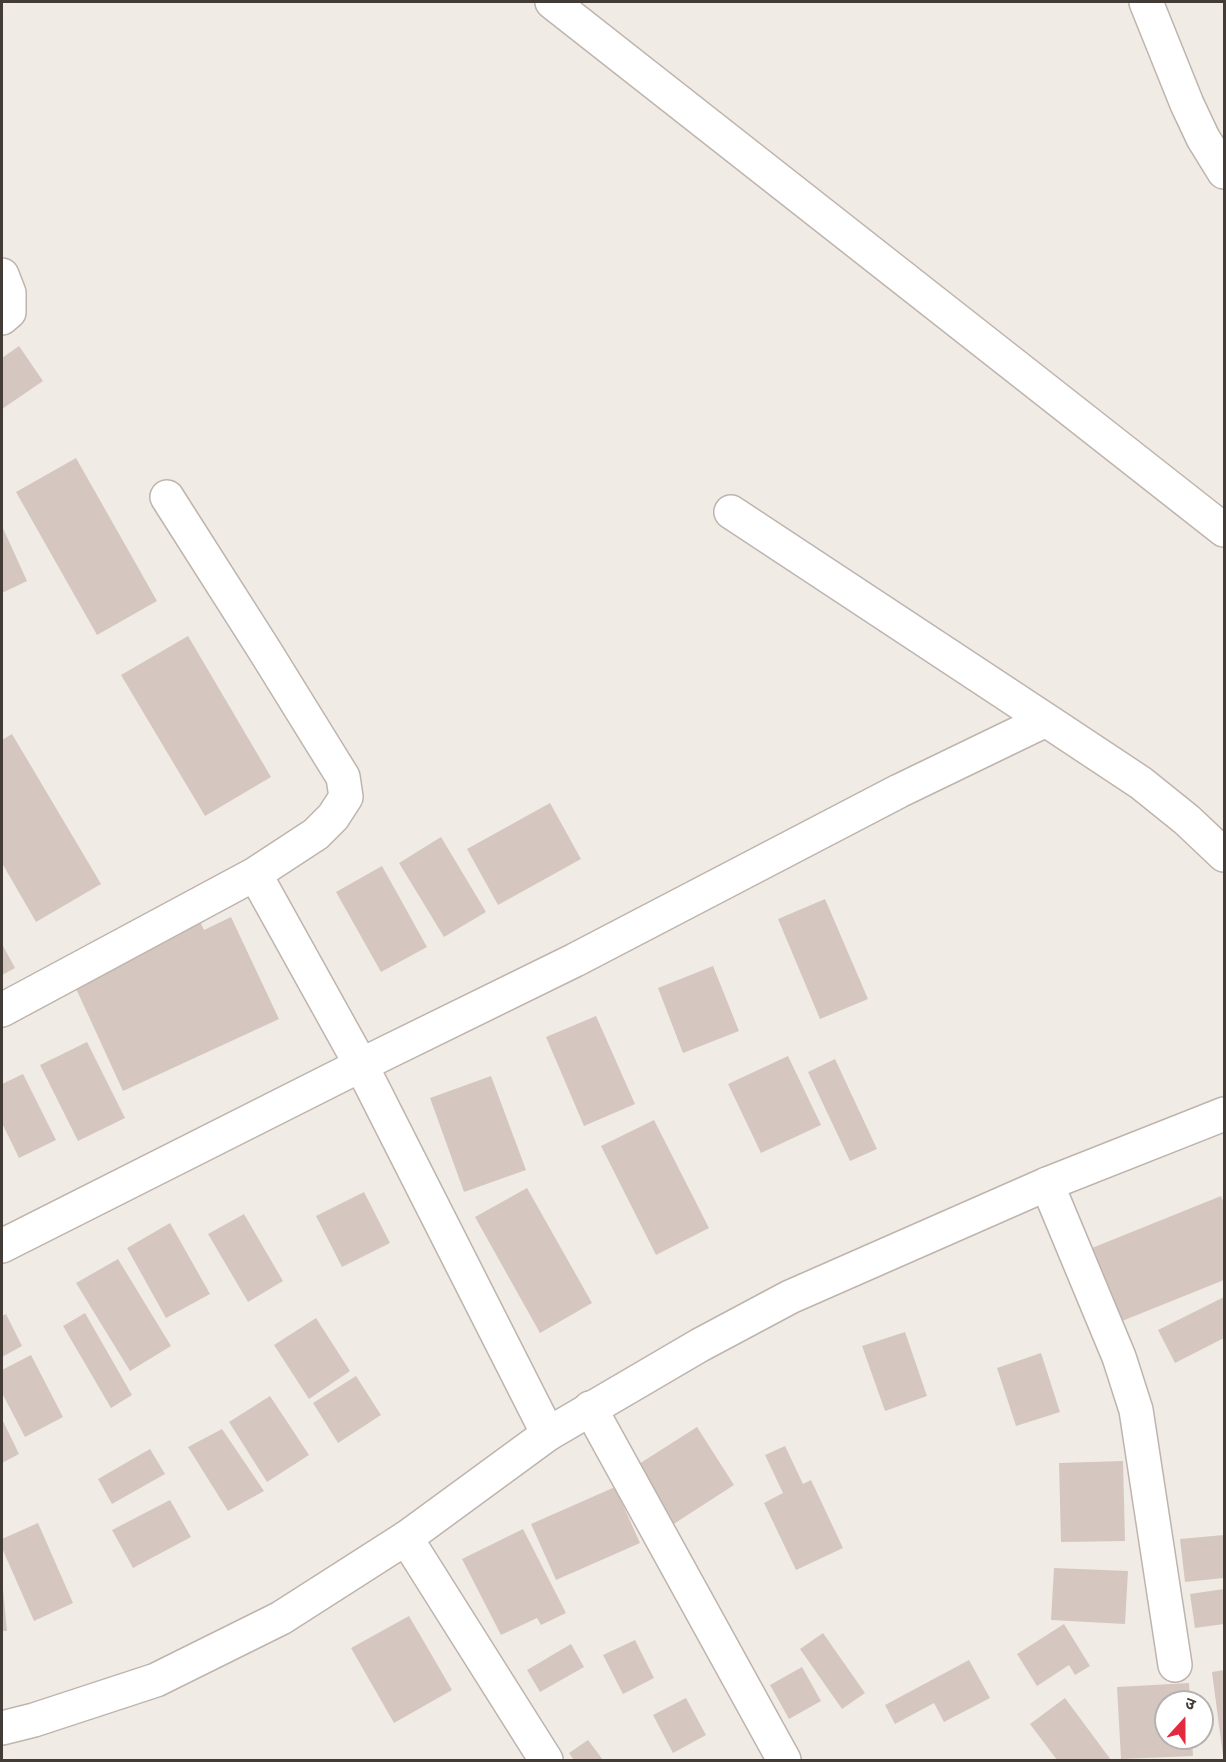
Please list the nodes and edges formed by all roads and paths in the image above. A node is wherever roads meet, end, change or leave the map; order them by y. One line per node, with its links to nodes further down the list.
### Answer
1 (552, 2): 8 (street)
2 (1146, 2): 3 (street)
3 (1224, 172)
4 (2, 275): 5 (street)
5 (2, 318)
6 (167, 497): 11 (street)
7 (731, 512): 9 (street)
8 (1224, 530)
9 (1046, 720): 10 (street); 13 (street)
10 (1224, 855)
11 (255, 874): 12 (street); 13 (street)
12 (2, 1010)
13 (361, 1065): 16 (street); 18 (street)
14 (1224, 1114): 15 (street)
15 (1047, 1184): 17 (street); 20 (street)
16 (2, 1246)
17 (590, 1408): 18 (street); 23 (street)
18 (548, 1434): 19 (street)
19 (406, 1538): 21 (street); 22 (street)
20 (1175, 1665)
21 (2, 1728)
22 (546, 1761)
23 (784, 1761)

